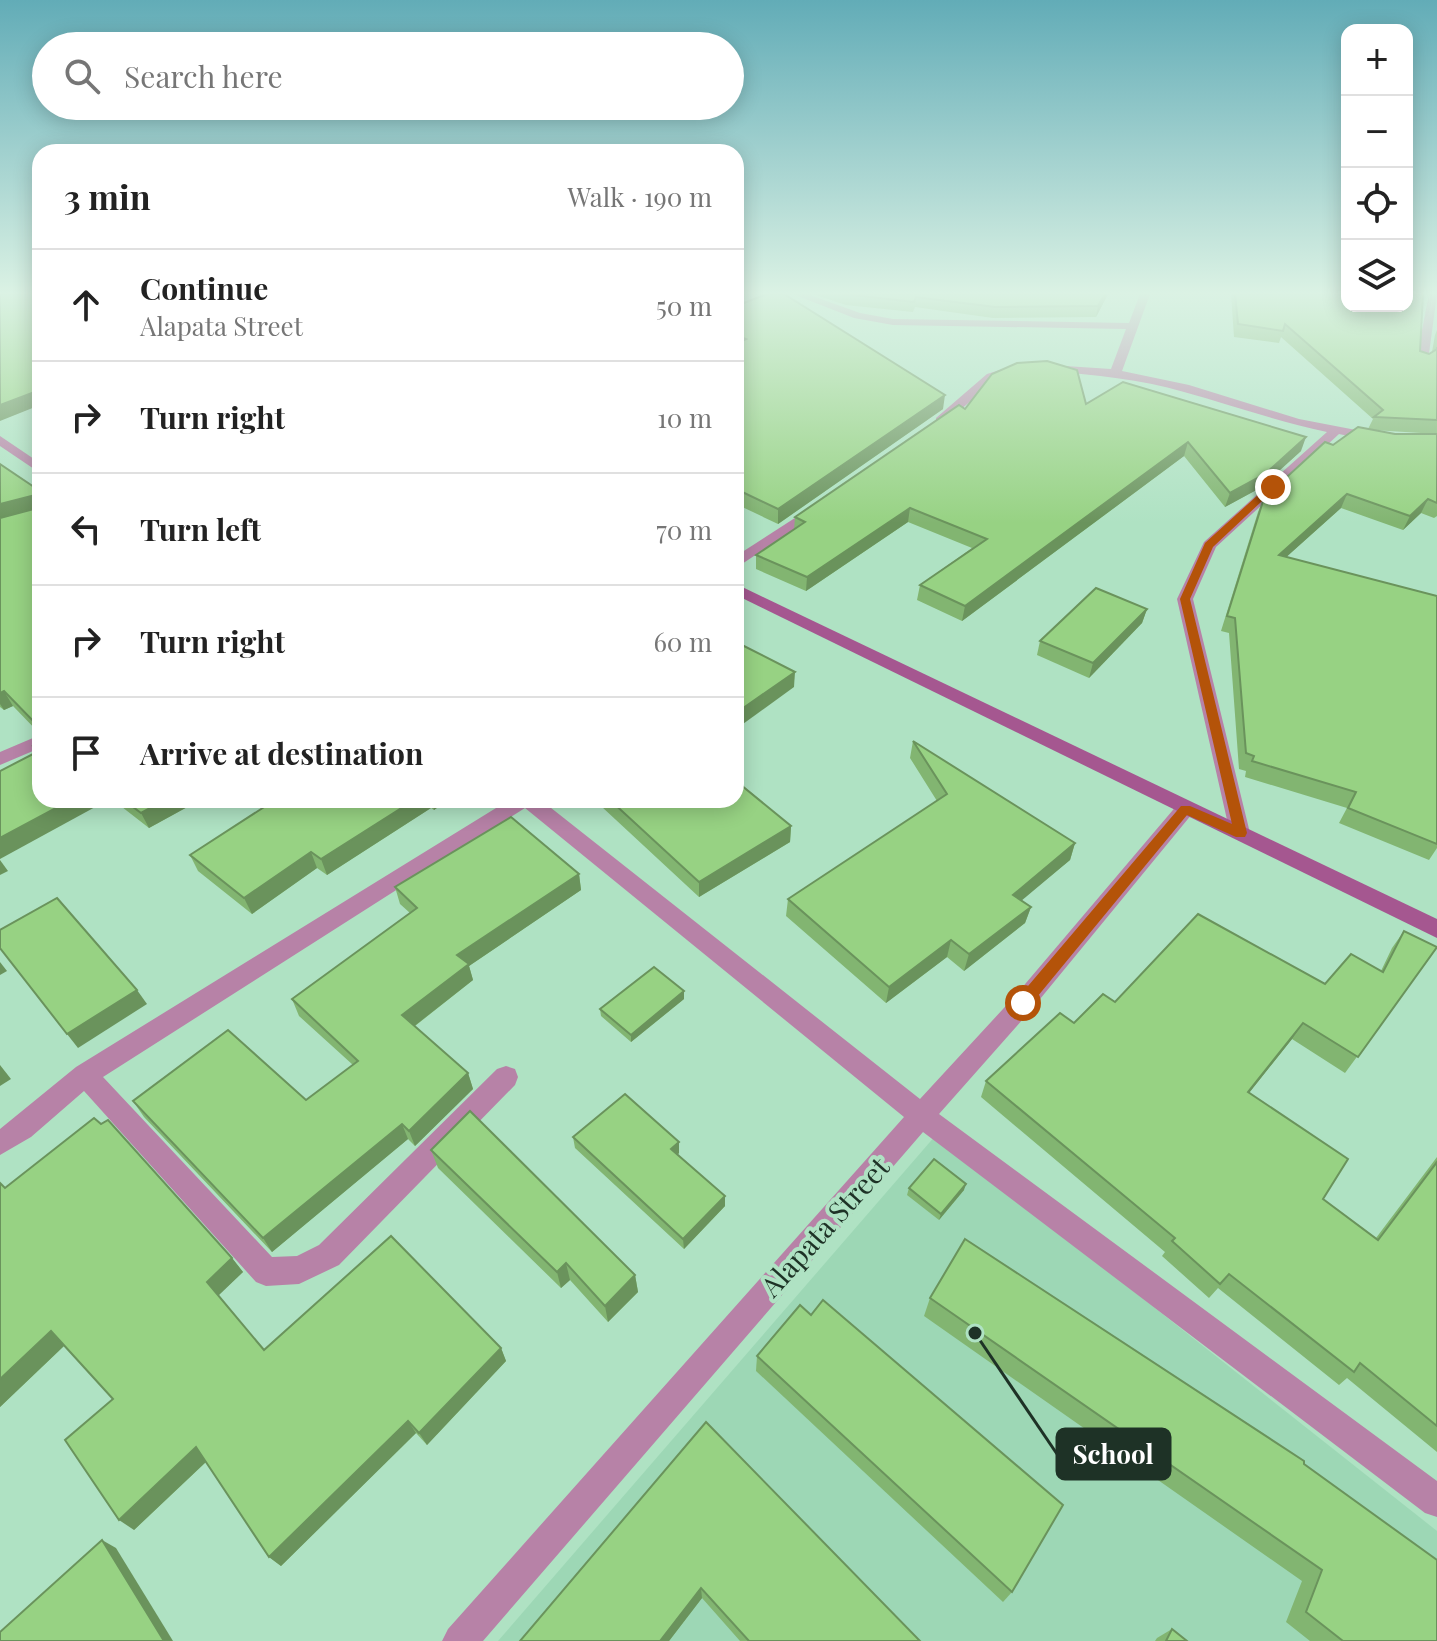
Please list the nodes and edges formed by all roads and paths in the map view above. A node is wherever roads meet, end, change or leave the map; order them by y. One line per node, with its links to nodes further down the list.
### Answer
1 (1008, 371): 5 (street)
2 (1064, 371): 3 (street)
3 (1115, 373): 4 (street)
4 (1336, 430): 7 (street); 17 (street)
5 (924, 432)
6 (0, 440): 8 (street)
7 (1391, 441)
8 (32, 463)
9 (826, 501): 10 (street)
10 (744, 557)
11 (744, 593): 16 (street)
12 (32, 745): 13 (street)
13 (0, 759)
14 (513, 808): 19 (street)
15 (536, 808): 21 (street)
16 (1185, 809): 17 (street); 21 (street, Alapata Street)
17 (1240, 833): 18 (street)
18 (1437, 929)
19 (85, 1075): 20 (street); 22 (street)
20 (506, 1077)
21 (923, 1117): 23 (street); 24 (street, Alapata Street)
22 (0, 1143)
23 (1437, 1501)
24 (460, 1641)

